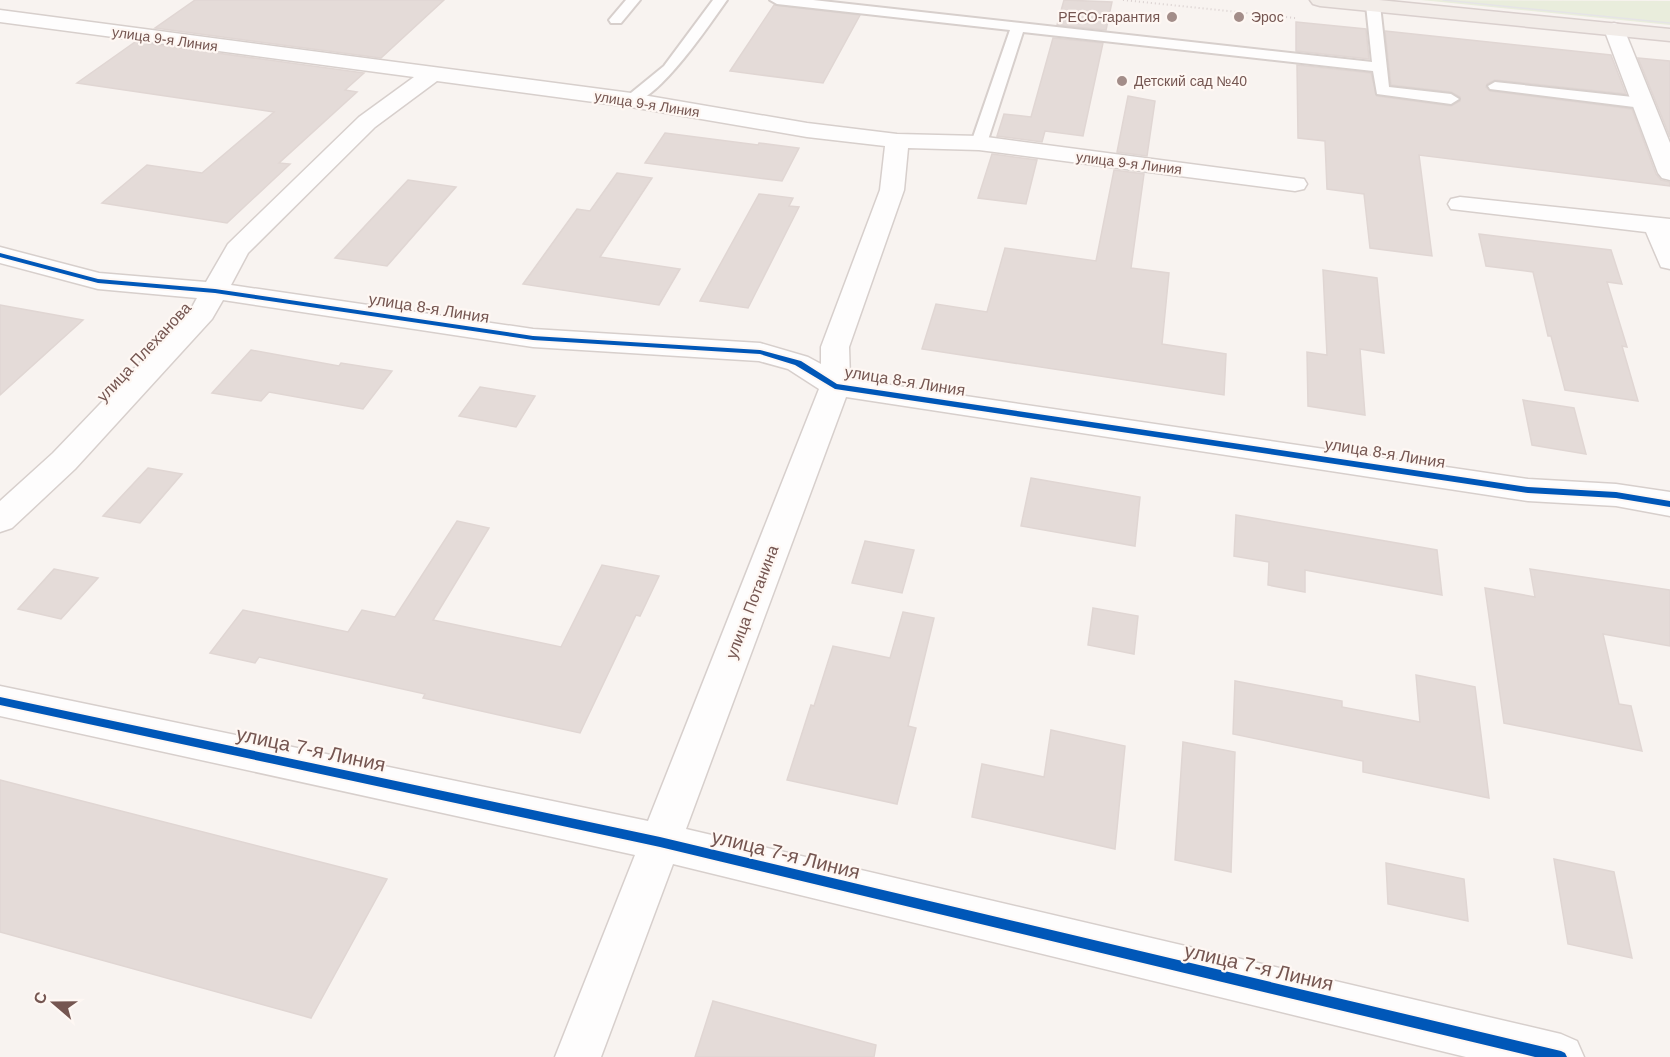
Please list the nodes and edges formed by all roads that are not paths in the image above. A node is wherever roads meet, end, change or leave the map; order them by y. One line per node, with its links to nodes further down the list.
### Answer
1 (633, 0): 7 (lane)
2 (720, 0): 15 (lane)
3 (777, 0): 8 (lane)
4 (1320, 0): 5 (main road)
5 (1373, 5): 9 (main road); 11 (lane)
6 (0, 16): 12 (street, улица 9-я Линия)
7 (616, 20)
8 (1018, 27): 11 (lane); 18 (lane)
9 (1614, 29): 10 (main road); 16 (street)
10 (1670, 35)
11 (1380, 67): 14 (lane)
12 (430, 75): 15 (street, улица 9-я Линия); 25 (street, улица Плеханова)
13 (1495, 86): 16 (lane)
14 (1451, 99)
15 (631, 100): 17 (street, улица 9-я Линия)
16 (1642, 103): 19 (street)
17 (897, 141): 18 (street, улица 9-я Линия); 26 (street, улица Потанина)
18 (978, 143): 20 (street, улица 9-я Линия)
19 (1670, 173)
20 (1295, 184)
21 (1460, 204): 22 (street)
22 (1663, 226): 24 (street)
23 (0, 255): 25 (street, улица 8-я Линия)
24 (1670, 261)
25 (215, 291): 26 (street, улица 8-я Линия); 28 (street, улица Плеханова)
26 (834, 386): 27 (street, улица 8-я Линия); 30 (street, улица Потанина)
27 (1670, 504)
28 (0, 520)
29 (0, 701): 30 (street, улица 7-я Линия)
30 (660, 842): 31 (street, улица Потанина); 32 (street, улица 7-я Линия)
31 (578, 1057)
32 (1561, 1057)

